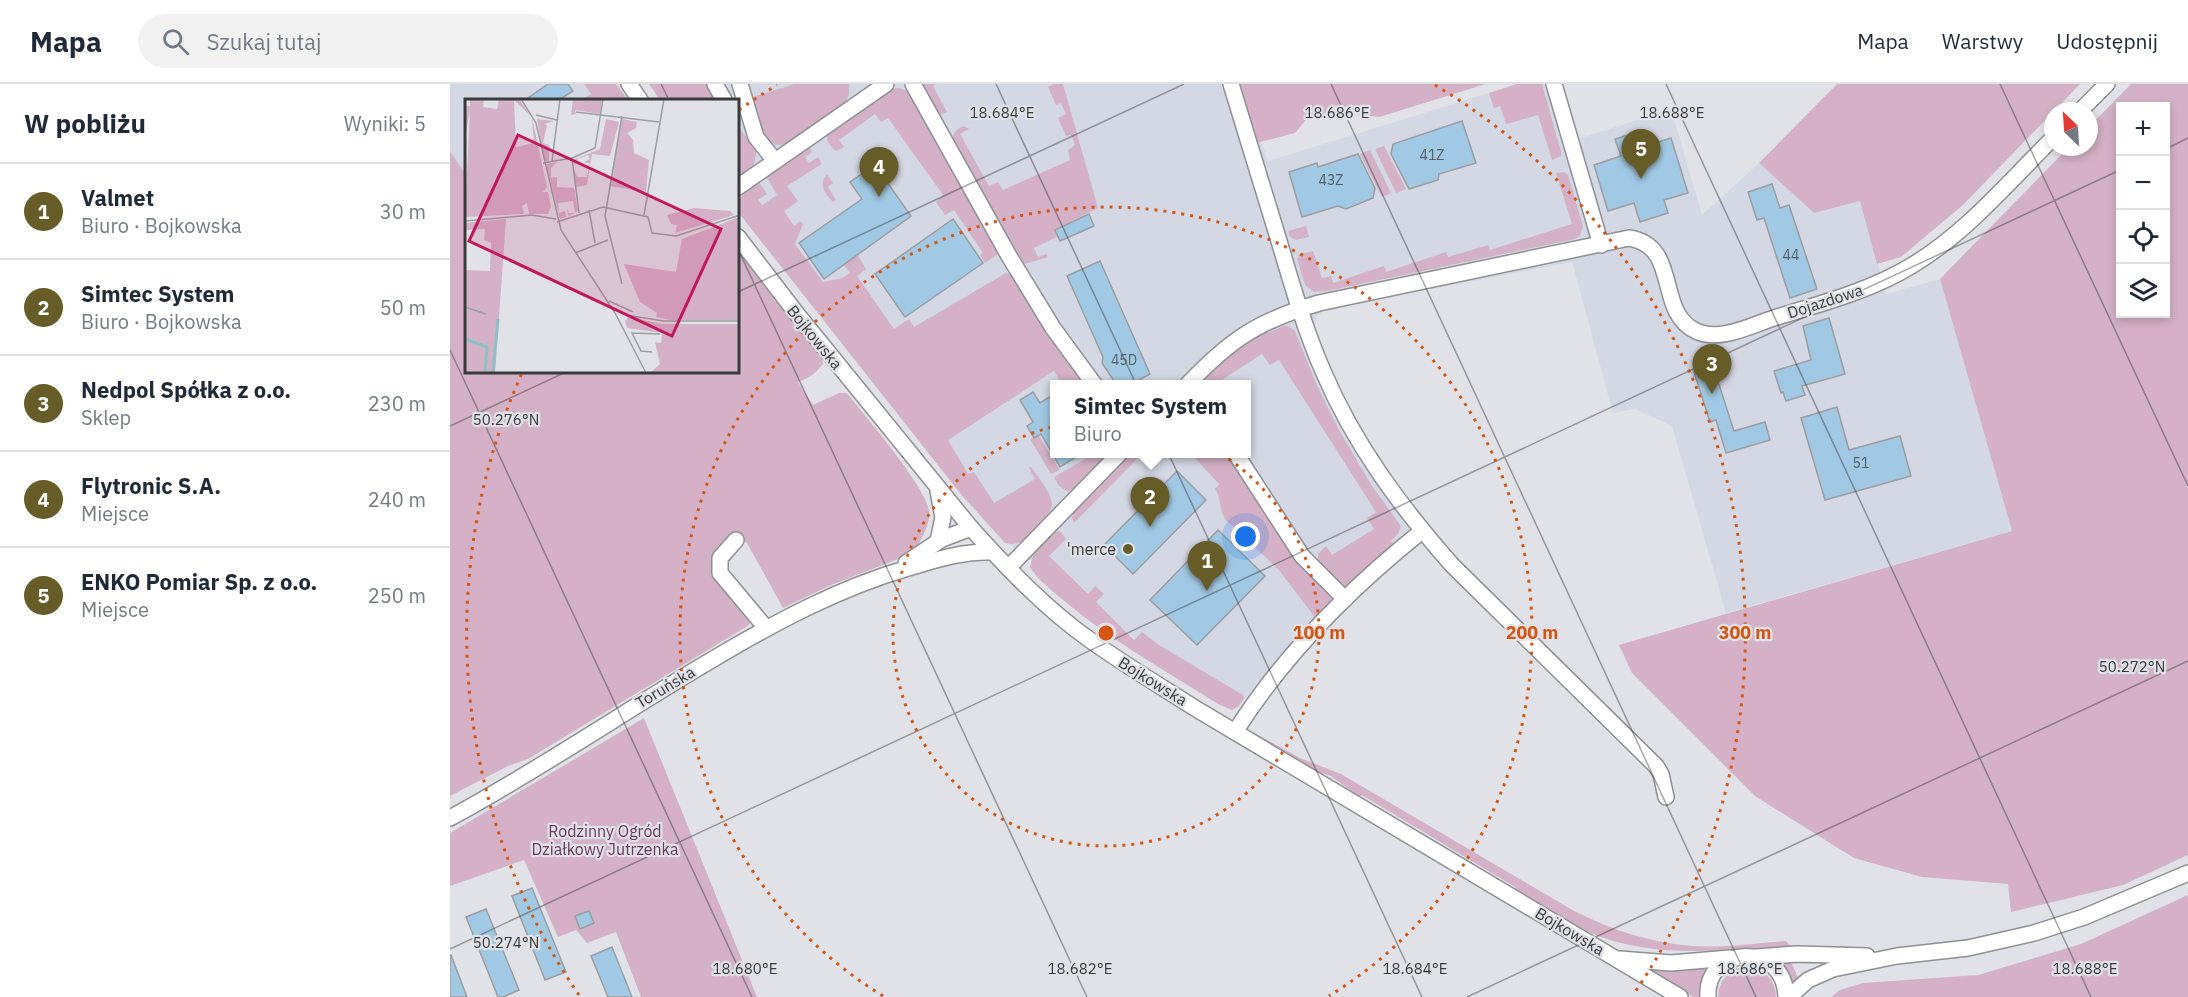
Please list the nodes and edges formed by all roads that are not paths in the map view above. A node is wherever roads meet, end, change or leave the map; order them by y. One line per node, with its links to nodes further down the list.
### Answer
1 (629, 84): 9 (street)
2 (715, 84): 10 (street)
3 (740, 84): 13 (street)
4 (886, 84): 15 (street)
5 (913, 84): 20 (street)
6 (1231, 84): 19 (street)
7 (1554, 84): 18 (street)
8 (2107, 84): 11 (street)
9 (639, 99)
10 (723, 99)
11 (2089, 102)
12 (740, 120): 13 (street)
13 (756, 137): 15 (street)
14 (2044, 147): 18 (street, Dojazdowa)
15 (775, 161): 16 (street)
16 (740, 187)
17 (740, 240): 24 (street, Bojkowska)
18 (1601, 245): 19 (street, Dojazdowa)
19 (1300, 309): 21 (street, Dojazdowa); 26 (street)
20 (1091, 380)
21 (1194, 380)
22 (1114, 458): 31 (street)
23 (1239, 458): 33 (street)
24 (937, 488): 25 (street, Bojkowska); 28 (street)
25 (971, 528): 28 (street, Toruńska); 29 (street, Bojkowska); 30 (street, Toruńska)
26 (1422, 531): 33 (street); 36 (street)
27 (735, 540): 34 (street)
28 (938, 541): 32 (street, Toruńska)
29 (992, 552): 30 (street, Toruńska); 31 (street, Bojkowska)
30 (947, 557): 32 (street, Toruńska)
31 (1008, 568): 35 (street, Bojkowska)
32 (889, 573): 34 (street, Toruńska)
33 (1345, 599): 35 (street)
34 (766, 628): 37 (street, Toruńska)
35 (1236, 732): 42 (street, Bojkowska)
36 (1666, 797)
37 (450, 818)
38 (2188, 873): 39 (street)
39 (1897, 956): 40 (street, Bojkowska); 45 (street)
40 (1756, 957): 41 (street, Bojkowska); 45 (street)
41 (1733, 958): 42 (street, Bojkowska); 44 (street)
42 (1617, 959): 43 (street, Bojkowska)
43 (1680, 997)
44 (1708, 997)
45 (1788, 997)

